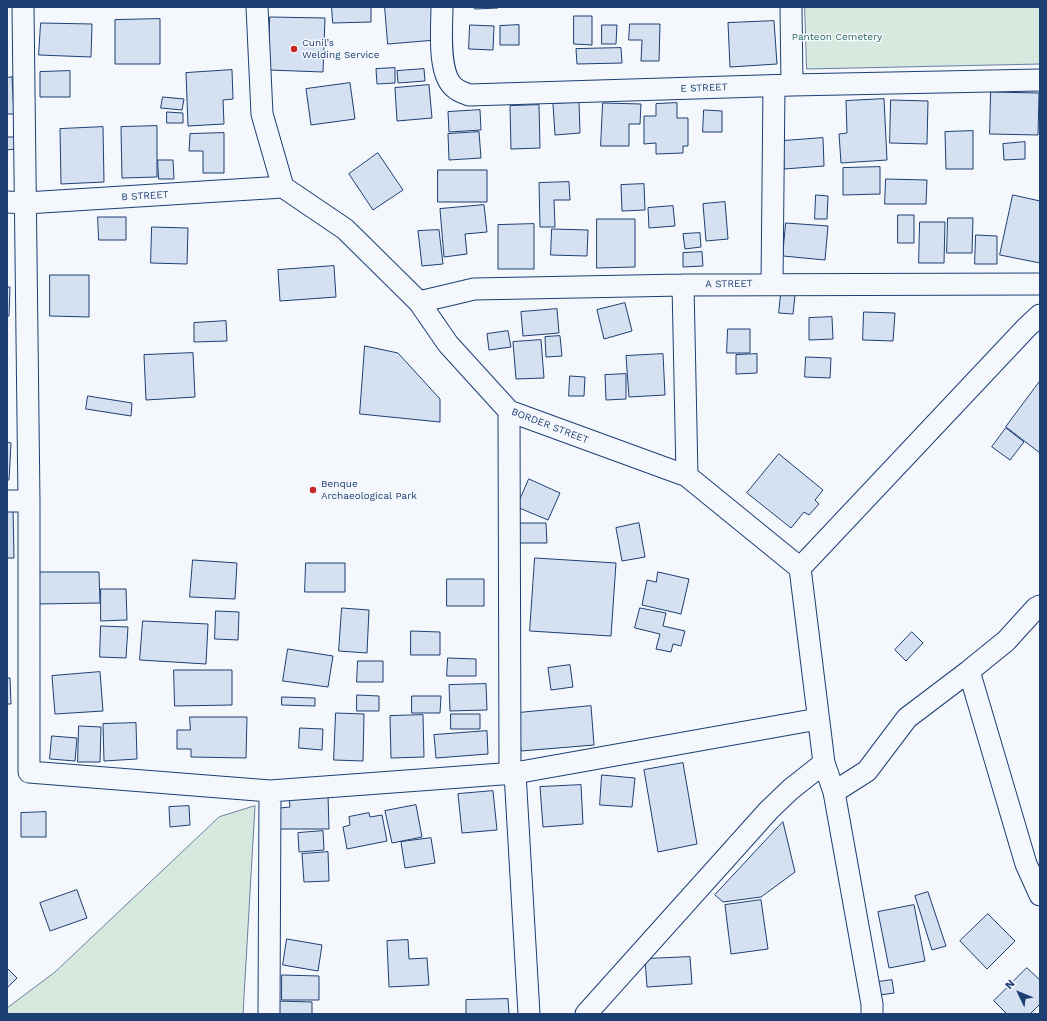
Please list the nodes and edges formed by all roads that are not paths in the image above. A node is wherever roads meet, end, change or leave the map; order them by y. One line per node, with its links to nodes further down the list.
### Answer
1 (23, 7): 8 (street)
2 (258, 7): 7 (street)
3 (442, 7): 6 (street, E STREET)
4 (791, 7): 6 (street)
5 (1040, 80): 6 (street, E STREET)
6 (783, 86): 9 (street)
7 (283, 187): 8 (street, B STREET); 12 (street, BORDER STREET)
8 (16, 203): 17 (street)
9 (772, 284): 10 (street, A STREET); 11 (street, A STREET)
10 (1040, 284)
11 (683, 285): 12 (street, A STREET); 15 (street)
12 (418, 302): 14 (street, BORDER STREET)
13 (1040, 315): 18 (street)
14 (509, 411): 15 (street, BORDER STREET); 23 (street)
15 (687, 476): 18 (street, BORDER STREET)
16 (7, 501): 17 (street)
17 (29, 501): 24 (street)
18 (800, 568): 21 (street)
19 (1040, 606): 20 (street)
20 (969, 671): 25 (street); 26 (street)
21 (818, 719): 22 (street); 23 (street)
22 (824, 763): 25 (street); 29 (street)
23 (513, 774): 24 (street); 28 (street)
24 (270, 791): 27 (street)
25 (834, 792): 30 (street)
26 (1040, 895)
27 (269, 1014)
28 (529, 1014)
29 (586, 1014)
30 (872, 1014)

